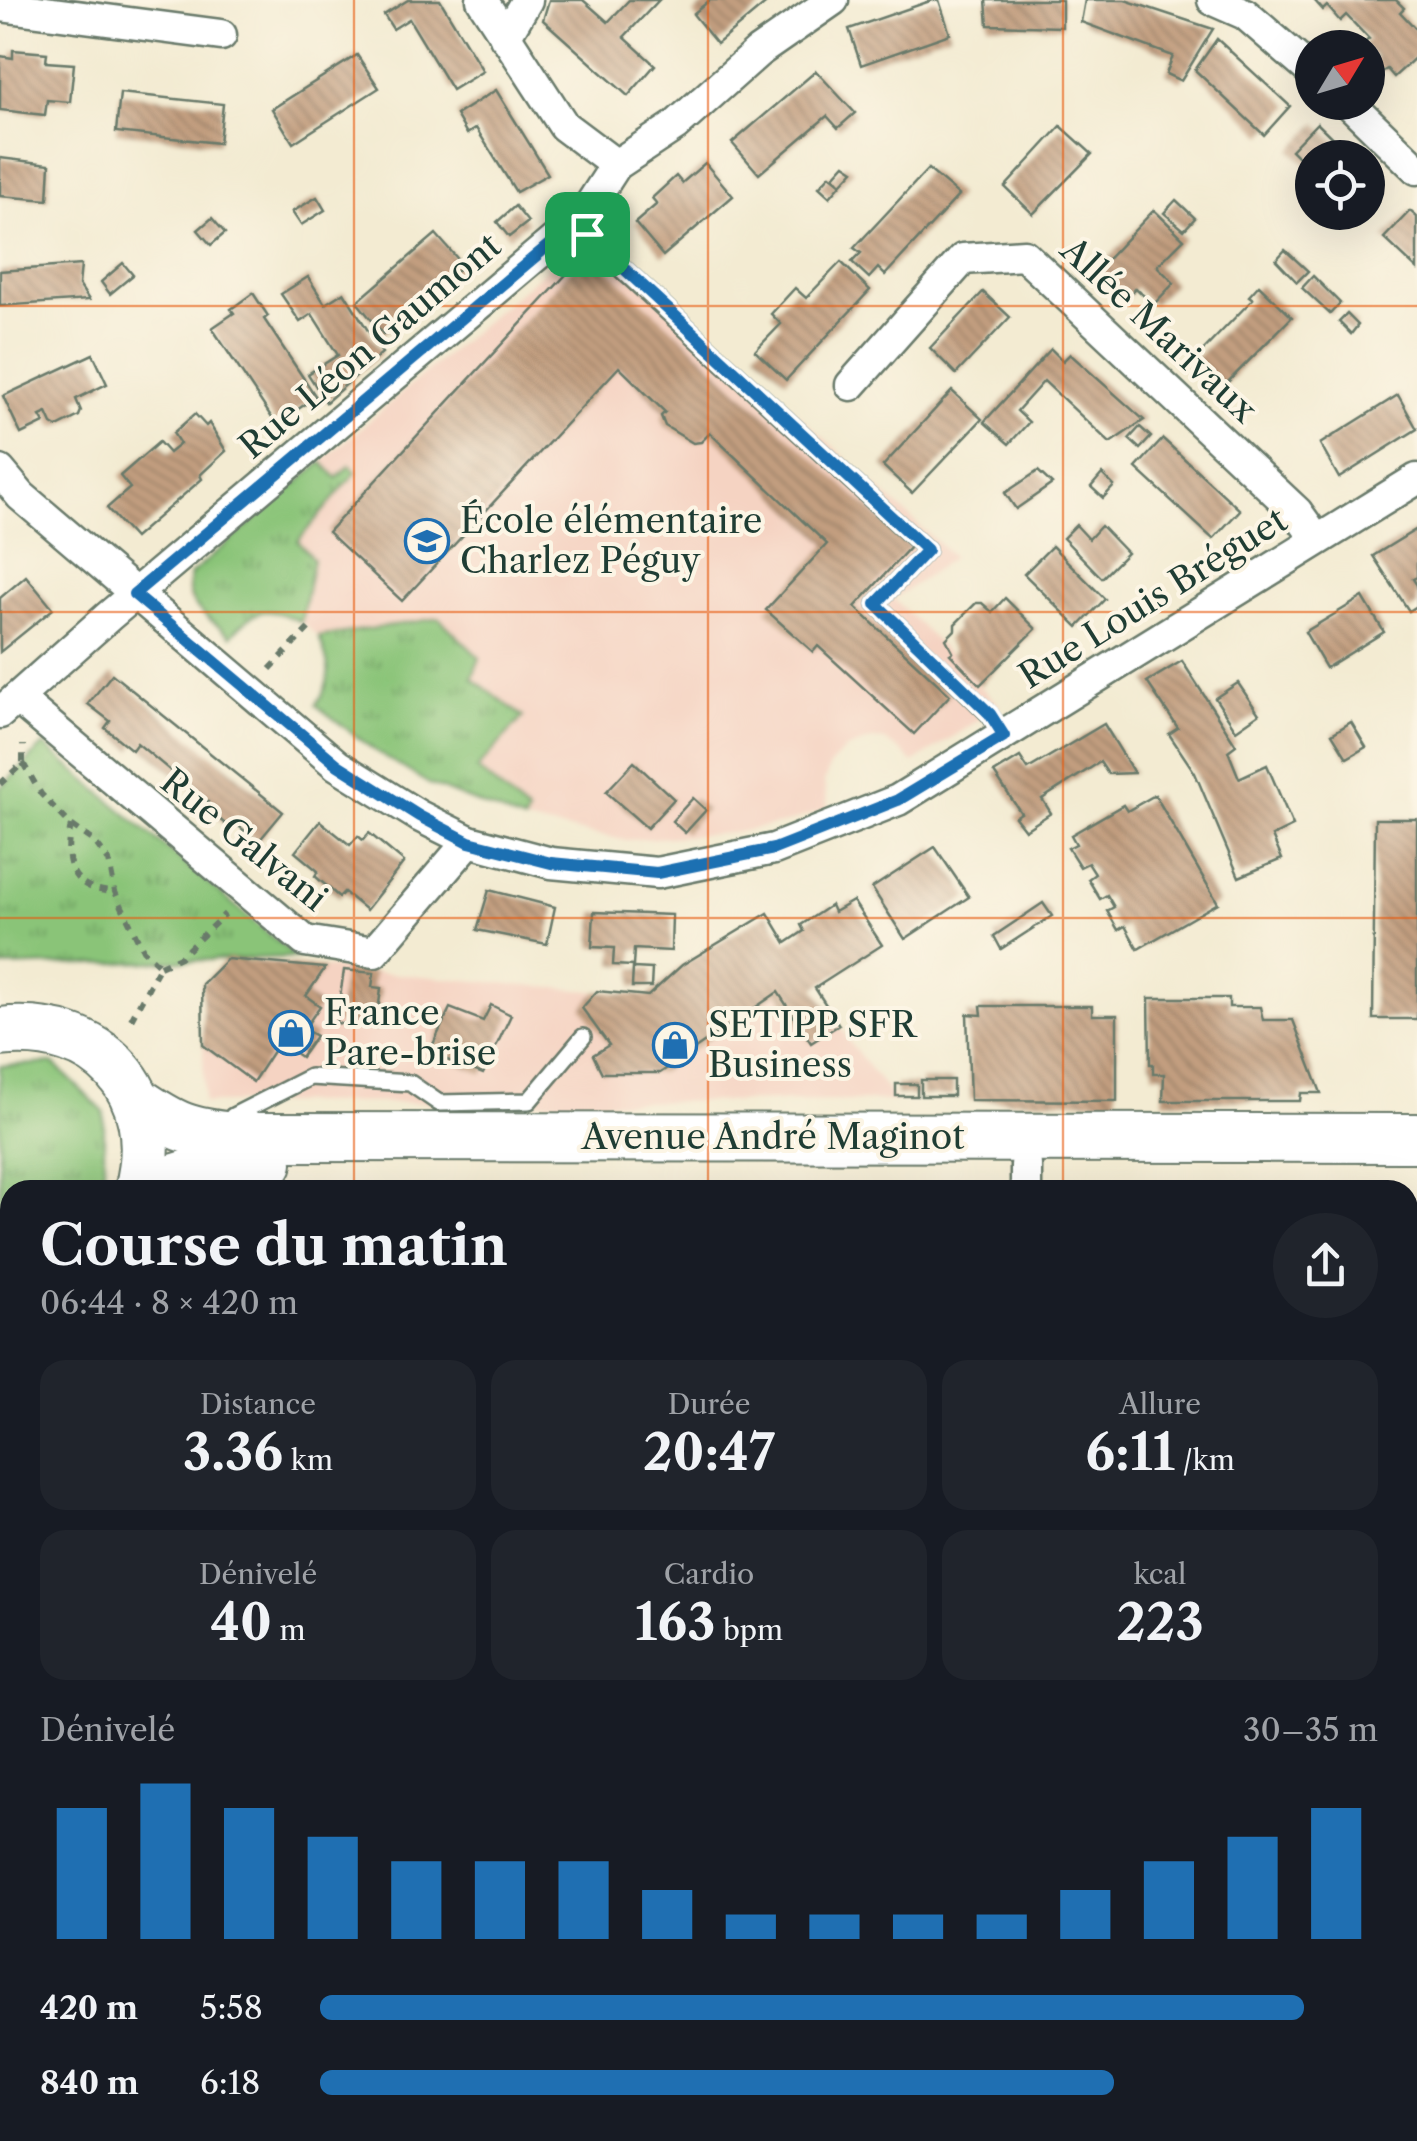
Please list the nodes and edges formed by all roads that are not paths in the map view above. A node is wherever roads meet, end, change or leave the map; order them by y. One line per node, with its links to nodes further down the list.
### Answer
1 (482, 0): 7 (street)
2 (527, 0): 7 (street)
3 (833, 0): 10 (street, Rue Léon Gaumont)
4 (1214, 0): 8 (street)
5 (0, 6): 6 (street)
6 (221, 35)
7 (505, 37): 10 (street)
8 (1295, 58)
9 (1367, 120): 11 (street)
10 (616, 165): 12 (street, Rue Léon Gaumont)
11 (1417, 168)
12 (575, 223): 17 (street, Rue Léon Gaumont); 19 (lane)
13 (851, 385): 16 (street, Allée Marivaux)
14 (0, 471): 17 (street, Rue Louis Bréguet)
15 (1417, 479): 16 (street, Rue Louis Bréguet)
16 (1317, 540): 19 (street, Rue Louis Bréguet)
17 (134, 594): 18 (street, Rue Léon Gaumont); 20 (street, Rue Louis Bréguet)
18 (17, 709): 20 (street, Rue Galvani)
19 (1004, 736): 20 (street, Rue Louis Bréguet)
20 (469, 842)
21 (0, 1032): 23 (main road)
22 (583, 1038): 24 (lane)
23 (137, 1101): 24 (main road, Avenue André Maginot); 28 (main road)
24 (233, 1137): 25 (main road, Avenue André Maginot)
25 (1417, 1138)
26 (1417, 1166): 27 (main road, Avenue André Maginot)
27 (1026, 1178): 29 (main road, Avenue André Maginot)
28 (142, 1180)
29 (169, 1180)

